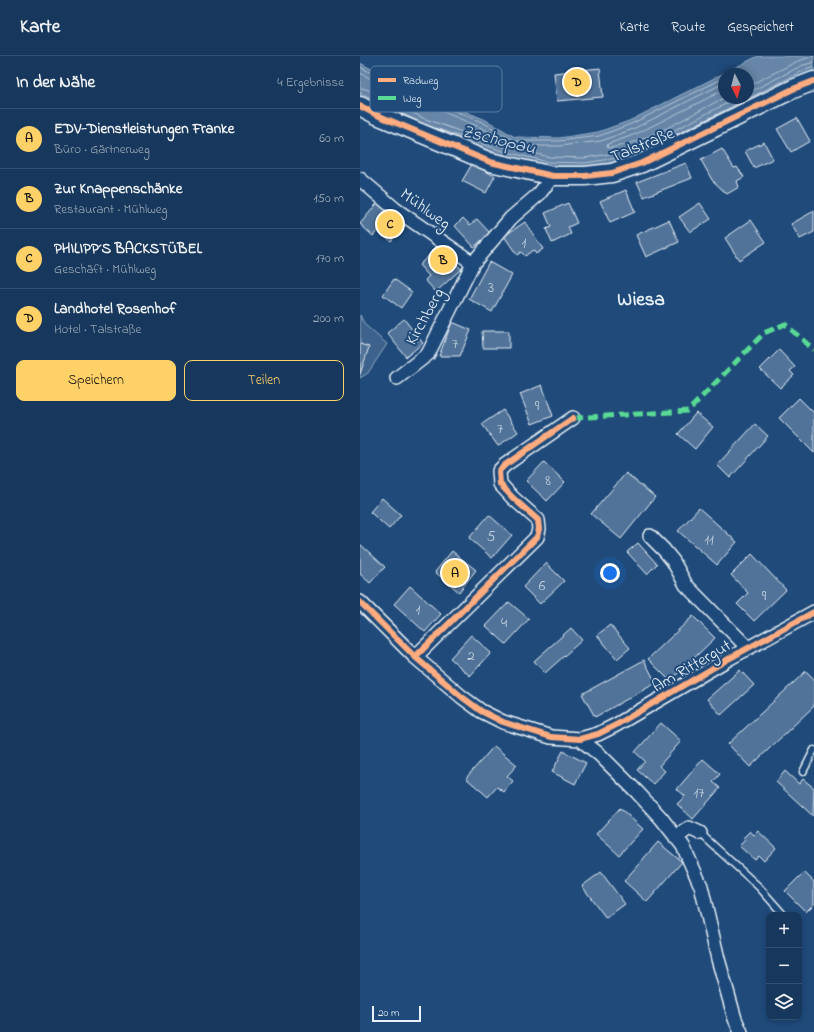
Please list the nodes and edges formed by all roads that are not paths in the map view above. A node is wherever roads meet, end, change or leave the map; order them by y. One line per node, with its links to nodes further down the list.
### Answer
1 (814, 81): 5 (main road, Talstraße)
2 (360, 106): 3 (main road, Talstraße)
3 (370, 111)
4 (371, 112): 5 (main road, Talstraße)
5 (553, 176): 7 (street, Kirchberg)
6 (360, 178): 7 (street, Mühlweg)
7 (473, 263): 8 (street, Kirchberg)
8 (397, 378)
9 (573, 418): 14 (street)
10 (650, 536): 13 (street, Am Rittergut)
11 (360, 602): 14 (street)
12 (814, 612): 13 (street, Am Rittergut)
13 (748, 648): 15 (street, Am Rittergut)
14 (415, 657): 15 (street)
15 (580, 739): 19 (street)
16 (814, 750): 17 (lane)
17 (803, 772)
18 (700, 832): 19 (street); 20 (lane)
19 (676, 838): 21 (street)
20 (781, 912)
21 (741, 1032)

